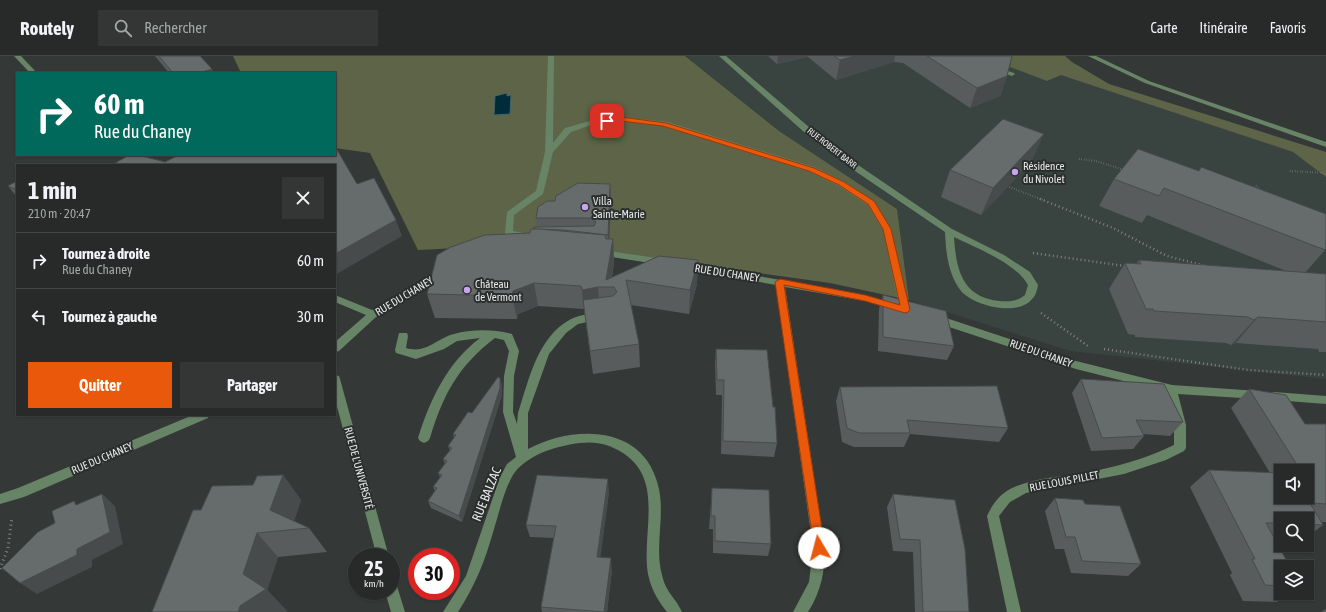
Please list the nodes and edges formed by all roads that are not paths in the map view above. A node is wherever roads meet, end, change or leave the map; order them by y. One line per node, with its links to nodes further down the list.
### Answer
1 (17, 56): 6 (street)
2 (551, 56): 9 (street)
3 (722, 56): 10 (street, RUE ROBERT BARR)
4 (1091, 56): 8 (street)
5 (992, 67): 7 (street)
6 (33, 72)
7 (1012, 74)
8 (1326, 145)
9 (549, 152): 11 (street); 14 (street, RUE DU CHANEY)
10 (949, 232): 10 (street, RUE ROBERT BARR)
11 (535, 237)
12 (591, 252): 14 (street, RUE DU CHANEY)
13 (451, 268): 16 (street, RUE DU CHANEY)
14 (780, 282): 34 (street)
15 (336, 298): 16 (street)
16 (373, 314): 21 (street, RUE DU CHANEY)
17 (612, 315): 27 (street)
18 (927, 316): 23 (street, RUE DU CHANEY)
19 (493, 334): 20 (street); 26 (street); 27 (street)
20 (403, 336)
21 (336, 347)
22 (336, 383): 29 (street, RUE DE L'UNIVERSITÉ)
23 (1172, 389): 24 (street, RUE DU CHANEY); 35 (street, RUE LOUIS PILLET)
24 (1326, 400)
25 (202, 416): 28 (street, RUE DU CHANEY)
26 (424, 438)
27 (522, 458): 32 (street, RUE BALZAC); 33 (street, RUE BALZAC)
28 (0, 499)
29 (381, 548)
30 (394, 600): 31 (street)
31 (398, 612)
32 (450, 612)
33 (675, 612)
34 (800, 612)
35 (1014, 612)

